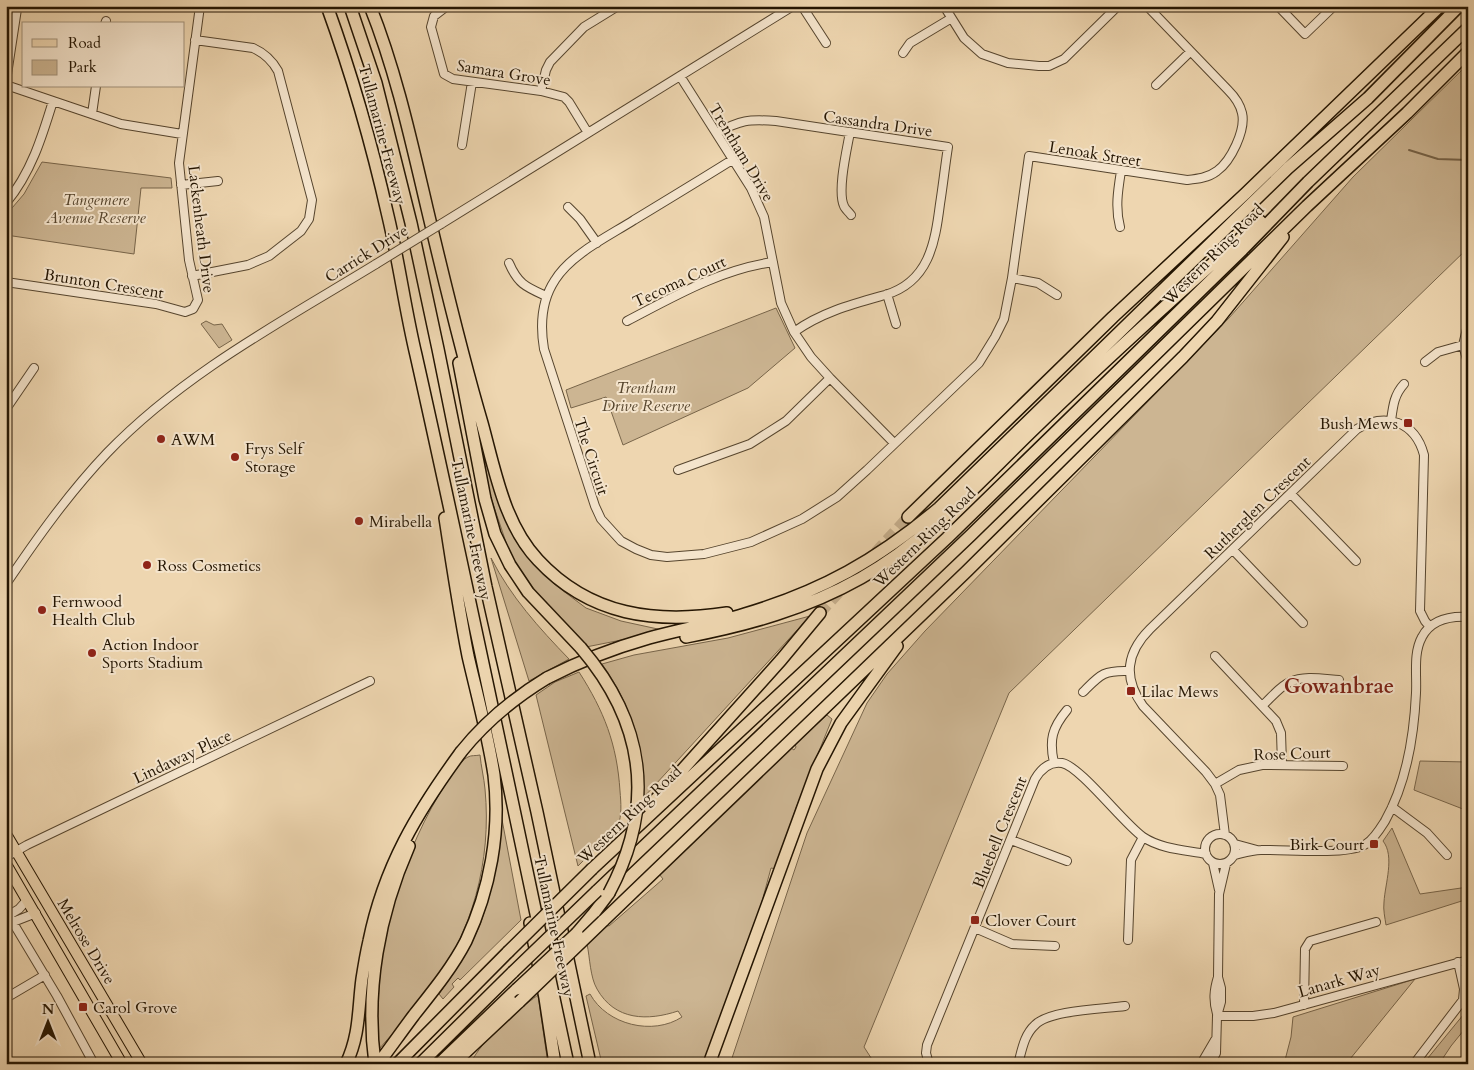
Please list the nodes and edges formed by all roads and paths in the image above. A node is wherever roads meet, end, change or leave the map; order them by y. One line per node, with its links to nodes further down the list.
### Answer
1 (200, 6): 20 (street, Lackenheath Drive)
2 (327, 6): 66 (highway, Tullamarine Freeway)
3 (350, 6): 151 (highway, Tullamarine Freeway)
4 (370, 6): 51 (highway)
5 (447, 6): 17 (street, Samara Grove)
6 (618, 6): 31 (street)
7 (793, 6): 25 (street, Carrick Drive)
8 (802, 6): 21 (street)
9 (1118, 6): 18 (street)
10 (1147, 6): 22 (street, Lenoak Street)
11 (1278, 6): 12 (street)
12 (1334, 6)
13 (1440, 6): 40 (highway); 77 (highway)
14 (1459, 6): 40 (highway)
15 (947, 7): 18 (street)
16 (17, 9): 26 (street)
17 (436, 9): 27 (street, Samara Grove)
18 (950, 18): 24 (street)
19 (1468, 28): 43 (highway, Western Ring Road)
20 (195, 40): 37 (street, Lackenheath Drive); 54 (street)
21 (826, 42)
22 (1190, 52): 29 (street); 41 (street, Lenoak Street)
23 (1468, 52): 46 (highway, Western Ring Road)
24 (903, 53)
25 (680, 76): 35 (street, Carrick Drive); 36 (street, Trentham Drive)
26 (6, 81)
27 (472, 82): 31 (street, Samara Grove); 38 (street)
28 (6, 85): 32 (street)
29 (1156, 85)
30 (96, 88): 33 (street)
31 (541, 91): 35 (street, Samara Grove)
32 (53, 102): 33 (street); 45 (street)
33 (92, 114): 37 (street)
34 (850, 132): 36 (street, Cassandra Drive); 48 (street); 57 (street, Cassandra Drive)
35 (588, 133): 80 (street, Carrick Drive, bridge)
36 (716, 133): 39 (street, Trentham Drive)
37 (182, 134): 44 (street, Lackenheath Drive)
38 (462, 145)
39 (732, 160): 50 (street, The Circuit); 52 (street, Trentham Drive)
40 (1288, 168): 82 (highway)
41 (1121, 171): 49 (street); 55 (street, Lenoak Street)
42 (218, 181): 44 (street)
43 (1308, 182): 87 (highway); 119 (highway, Western Ring Road)
44 (181, 185): 54 (street, Lackenheath Drive)
45 (6, 202)
46 (1307, 206): 81 (highway); 145 (highway, Western Ring Road, bridge)
47 (568, 207): 50 (street)
48 (851, 215)
49 (1120, 227)
50 (597, 243): 59 (street, The Circuit)
51 (439, 258): 82 (highway); 146 (highway, bridge)
52 (773, 262): 61 (street, Tecoma Court); 64 (street, Trentham Drive)
53 (508, 263): 59 (street)
54 (192, 276): 60 (street, Lackenheath Drive)
55 (1012, 278): 58 (street); 74 (street, Lenoak Street)
56 (6, 282): 60 (street, Brunton Crescent)
57 (887, 294): 62 (street); 64 (street, Cassandra Drive)
58 (1057, 294)
59 (546, 296): 74 (street, The Circuit)
60 (196, 307)
61 (627, 321)
62 (896, 324)
63 (1468, 325): 65 (street)
64 (794, 332): 70 (street, Trentham Drive)
65 (1463, 345): 67 (street); 68 (street)
66 (415, 350): 95 (highway, Tullamarine Freeway); 143 (highway)
67 (1425, 362)
68 (1468, 363)
69 (34, 368): 72 (street)
70 (830, 378): 74 (street, Trentham Drive); 75 (street)
71 (1404, 384): 73 (street)
72 (6, 408)
73 (1391, 421): 76 (street, Rutherglen Crescent); 86 (street)
74 (894, 443)
75 (678, 470)
76 (1291, 494): 78 (street, Rutherglen Crescent); 79 (street)
77 (908, 518)
78 (1233, 550): 85 (street); 89 (street, Rutherglen Crescent)
79 (1356, 561)
80 (6, 584)
81 (938, 600): 132 (highway, bridge); 152 (highway)
82 (773, 604): 87 (highway)
83 (820, 613): 119 (highway)
84 (1468, 617): 86 (street)
85 (1303, 623)
86 (1430, 627): 101 (street)
87 (613, 650): 99 (highway, bridge)
88 (1216, 656): 93 (street)
89 (1129, 671): 92 (street); 100 (street)
90 (1338, 680): 93 (street)
91 (370, 681): 110 (street, Lindaway Place)
92 (1082, 692)
93 (1263, 706): 97 (street)
94 (1067, 710): 96 (street)
95 (501, 751): 149 (highway); 150 (highway, Tullamarine Freeway)
96 (1054, 763): 104 (street); 105 (street, Bluebell Crescent)
97 (1282, 764): 98 (street, Rose Court); 100 (street, Rose Court)
98 (1343, 766)
99 (442, 780): 142 (highway); 143 (highway)
100 (1216, 784): 103 (street)
101 (1392, 808): 109 (street); 113 (street)
102 (6, 834): 110 (main road, Melrose Drive)
103 (1221, 835): 106 (street); 107 (street)
104 (1144, 837): 108 (street); 126 (street)
105 (1011, 840): 115 (street); 125 (street, Bluebell Crescent)
106 (1206, 844): 108 (street); 111 (street)
107 (1235, 844): 109 (street); 112 (street)
108 (1178, 848): 111 (street)
109 (1259, 850): 112 (street)
110 (16, 851): 114 (street, Lindaway Place); 135 (main road, Melrose Drive)
111 (1206, 854): 116 (street)
112 (1235, 854): 118 (street)
113 (1447, 855)
114 (6, 857)
115 (1067, 862)
116 (1213, 863): 118 (street); 120 (street)
117 (6, 864): 121 (main road, Melrose Drive)
118 (1226, 864): 120 (street)
119 (592, 869): 144 (highway, Western Ring Road, bridge)
120 (1220, 894): 136 (street)
121 (28, 900): 122 (main road, Melrose Drive); 123 (street)
122 (36, 913): 123 (street); 137 (main road, Melrose Drive)
123 (9, 916): 130 (street)
124 (1376, 922): 133 (street)
125 (975, 928): 127 (street); 153 (street, Bluebell Crescent)
126 (1128, 940)
127 (1055, 946)
128 (1468, 960): 129 (street, Lanark Way)
129 (1458, 962): 133 (street, Lanark Way); 157 (street)
130 (45, 975): 131 (street); 139 (street)
131 (6, 998)
132 (519, 1002): 147 (highway); 148 (highway)
133 (1304, 1005): 136 (street, Lanark Way)
134 (1126, 1006): 154 (street)
135 (114, 1016): 137 (main road); 141 (main road, Melrose Drive)
136 (1217, 1016): 138 (street)
137 (100, 1024): 140 (main road, Melrose Drive)
138 (1216, 1037): 155 (street); 156 (street)
139 (94, 1064)
140 (122, 1064)
141 (142, 1064)
142 (346, 1064)
143 (376, 1064)
144 (397, 1064)
145 (420, 1064)
146 (439, 1064)
147 (453, 1064)
148 (461, 1064)
149 (555, 1064)
150 (568, 1064)
151 (590, 1064)
152 (709, 1064)
153 (929, 1064)
154 (1018, 1064)
155 (1201, 1064)
156 (1210, 1064)
157 (1414, 1064)

